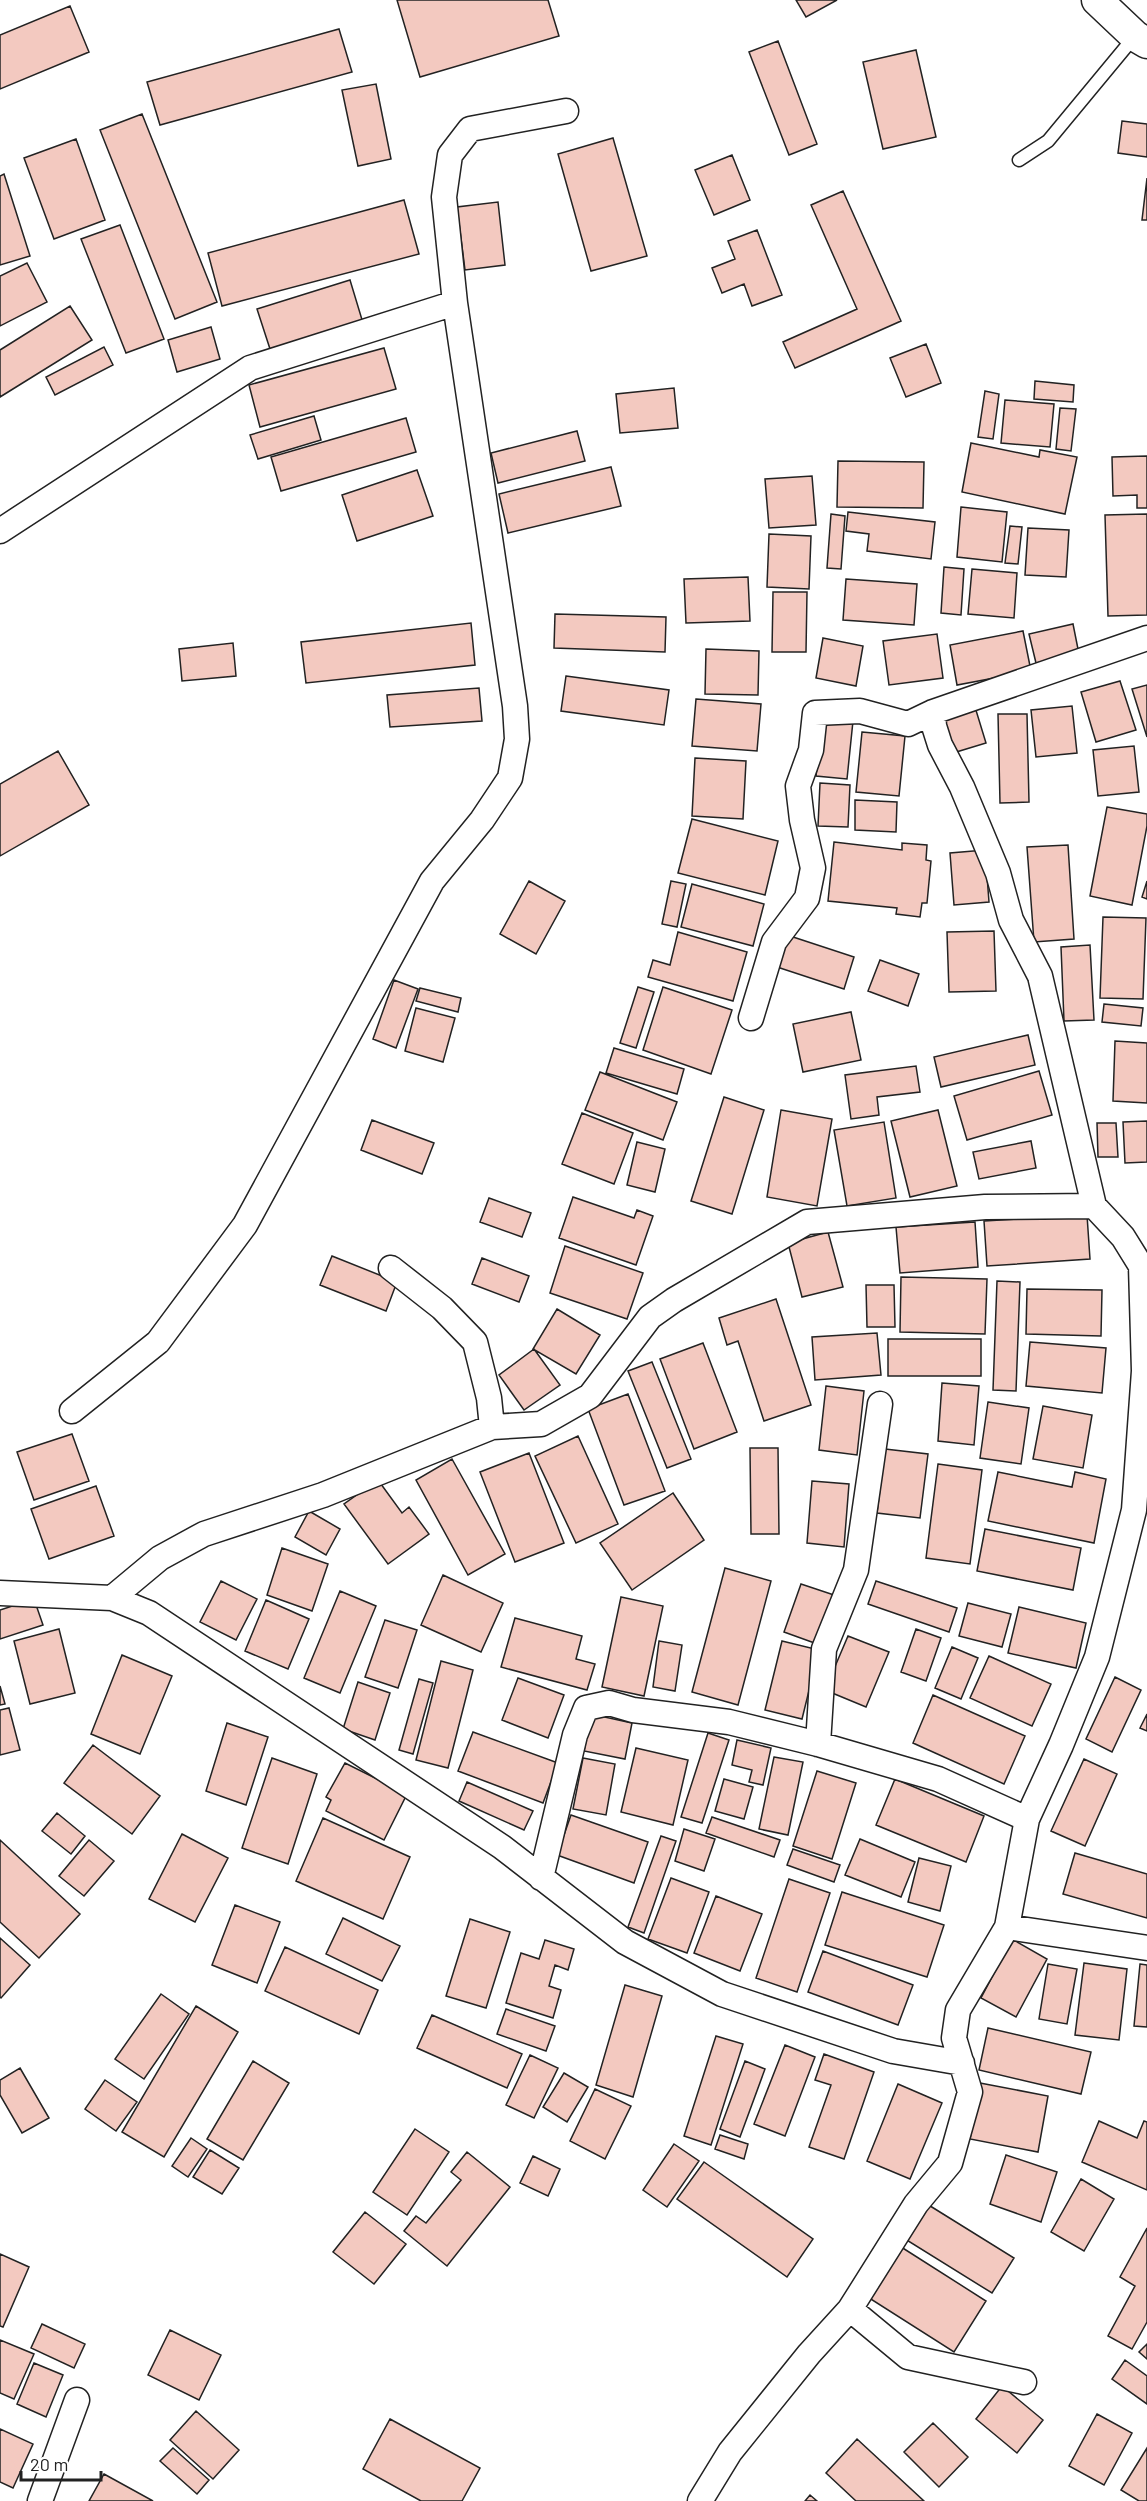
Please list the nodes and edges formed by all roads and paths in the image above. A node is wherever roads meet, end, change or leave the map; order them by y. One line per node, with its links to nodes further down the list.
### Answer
1 (1097, 0): 2 (street)
2 (1141, 40): 4 (lane)
3 (566, 111): 5 (street)
4 (1019, 160)
5 (455, 303): 6 (street); 13 (street)
6 (0, 531)
7 (1147, 638): 8 (street)
8 (933, 712): 9 (street); 10 (street)
9 (751, 1018)
10 (1094, 1206): 14 (street); 18 (street)
11 (391, 1268): 14 (street)
12 (880, 1404): 17 (street)
13 (72, 1412)
14 (492, 1427): 16 (street)
15 (0, 1593): 16 (street)
16 (112, 1598): 19 (street)
17 (818, 1744): 18 (street); 19 (street)
18 (1027, 1819): 20 (street)
19 (541, 1878): 22 (street)
20 (1007, 1927): 21 (street); 22 (street)
21 (1147, 1948)
22 (962, 2063): 23 (street)
23 (850, 2308): 24 (street); 27 (street)
24 (1024, 2382)
25 (77, 2400): 26 (street)
26 (40, 2501)
27 (700, 2501)

